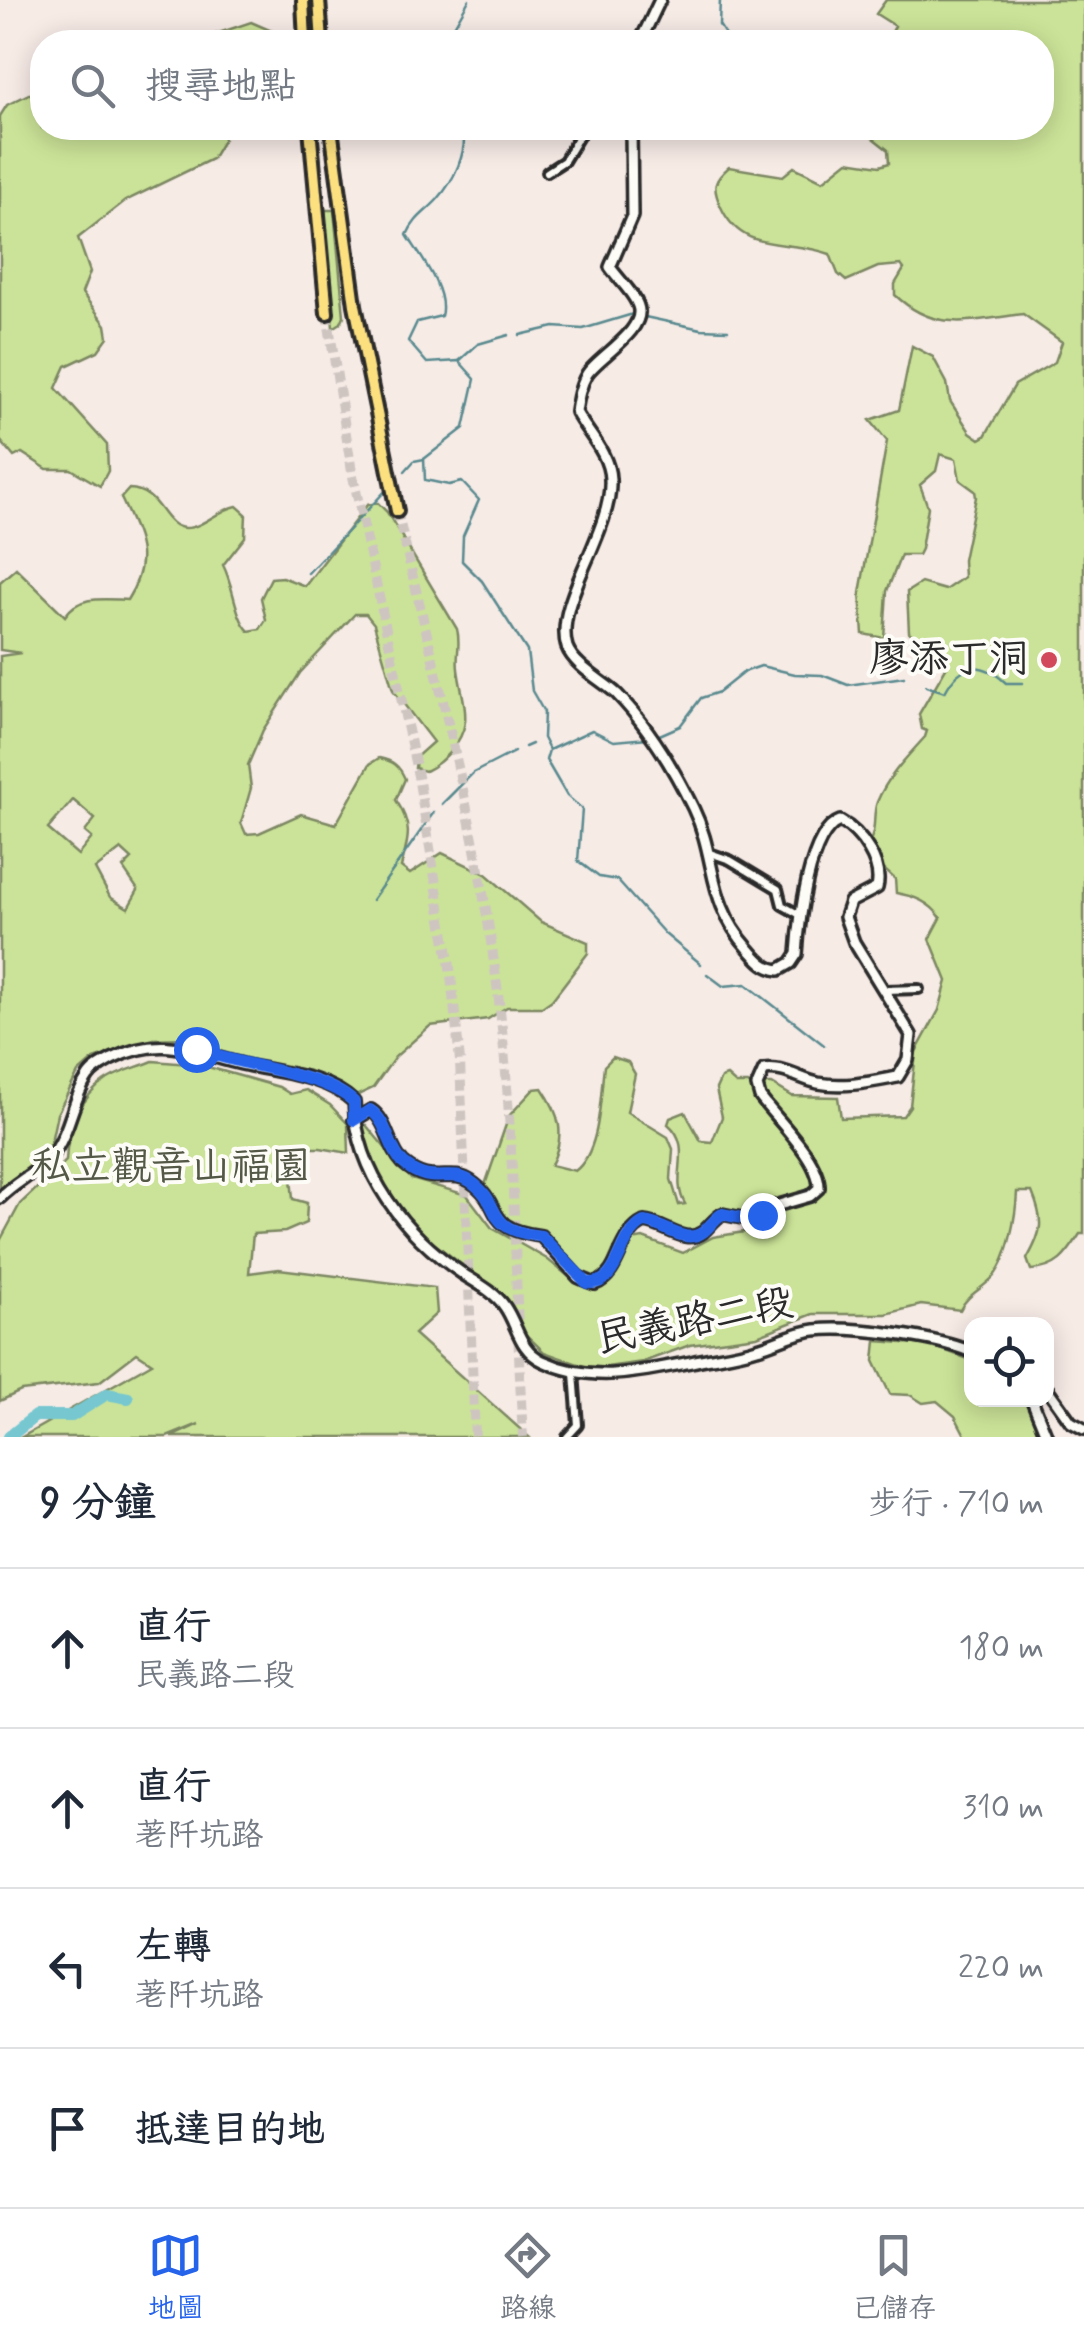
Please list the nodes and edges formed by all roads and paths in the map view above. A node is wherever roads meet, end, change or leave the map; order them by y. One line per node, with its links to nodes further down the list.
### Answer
1 (304, 0): 4 (highway)
2 (319, 0): 5 (highway)
3 (660, 0): 6 (street)
4 (305, 30)
5 (321, 30)
6 (646, 30)
7 (311, 140): 12 (highway)
8 (333, 140): 13 (highway)
9 (577, 140): 11 (street)
10 (630, 140): 14 (street)
11 (547, 172)
12 (327, 313)
13 (397, 511)
14 (705, 852): 15 (street); 15 (street)
15 (800, 915): 17 (street)
16 (919, 989): 17 (street)
17 (885, 990): 18 (street)
18 (354, 1120): 19 (street, 民義路二段); 21 (street, 民義路二段)
19 (0, 1198)
20 (964, 1350): 21 (street, 民義路二段)
21 (574, 1373): 25 (street)
22 (1054, 1398): 24 (street)
23 (1035, 1407): 26 (street)
24 (1084, 1430)
25 (567, 1437)
26 (1046, 1437)

